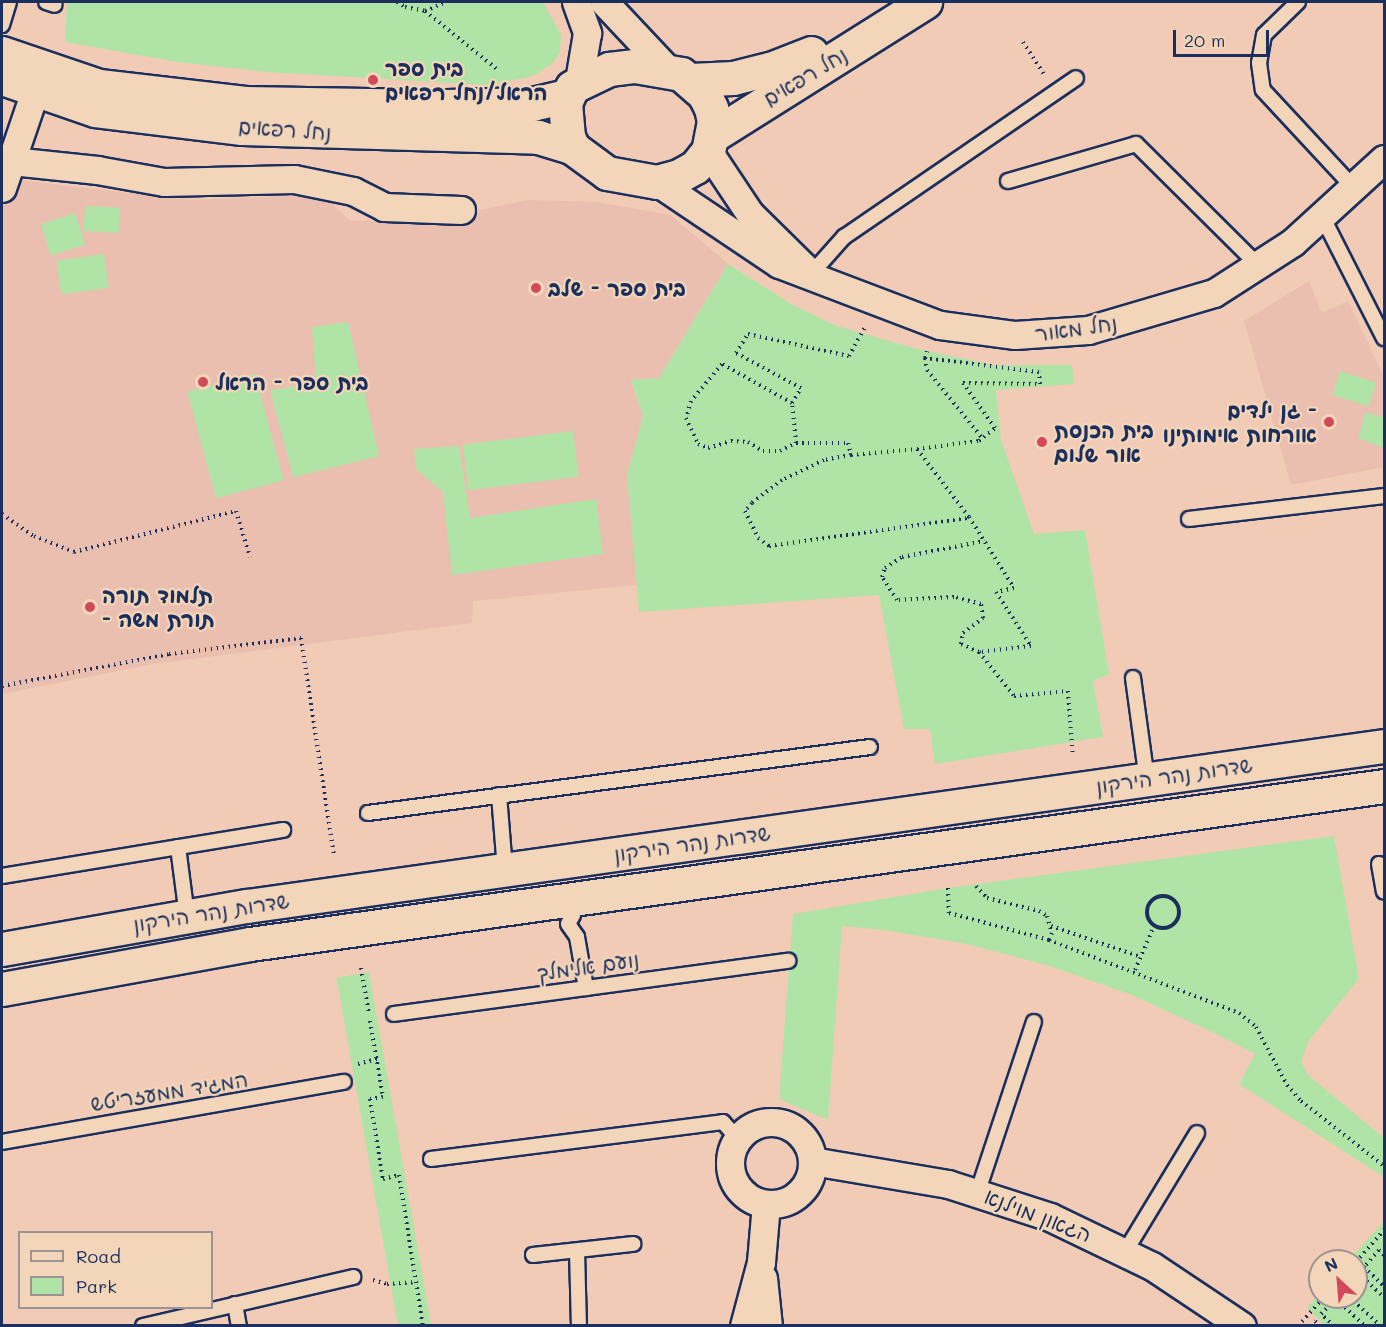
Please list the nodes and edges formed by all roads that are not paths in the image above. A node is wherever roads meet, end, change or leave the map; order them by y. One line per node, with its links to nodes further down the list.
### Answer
1 (9, 2): 6 (lane)
2 (576, 2): 11 (street)
3 (604, 2): 8 (street)
4 (1298, 2): 19 (lane)
5 (912, 10): 8 (main road, נחל רפאים); 13 (main road, נחל רפאים)
6 (2, 25)
7 (2, 53): 11 (main road, נחל רפאים)
8 (680, 76): 11 (main road); 13 (main road)
9 (2, 78): 12 (main road, נחל רפאים)
10 (1076, 78): 24 (lane)
11 (572, 88): 14 (main road)
12 (35, 90): 14 (main road, נחל רפאים); 16 (street)
13 (710, 143): 18 (main road); 24 (street, נחל מאור)
14 (573, 148): 18 (main road)
15 (1384, 159): 19 (street, נחל מאור)
16 (6, 161): 20 (street); 21 (street)
17 (1008, 181): 23 (lane)
18 (657, 182): 24 (street, נחל מאור)
19 (1353, 187): 22 (street, נחל מאור)
20 (2, 188)
21 (461, 210)
22 (1322, 216): 23 (street, נחל מאור); 25 (lane)
23 (1258, 265): 24 (street, נחל מאור)
24 (811, 274)
25 (1384, 338)
26 (1384, 496): 27 (lane)
27 (1189, 519)
28 (1133, 678): 31 (lane)
29 (1384, 746): 31 (main road, שדרות נהר הירקון)
30 (870, 747): 33 (lane)
31 (1148, 780): 38 (main road, שדרות נהר הירקון)
32 (1384, 786): 41 (main road, שדרות נהר הירקון)
33 (499, 795): 34 (lane); 38 (lane)
34 (368, 813)
35 (283, 830): 36 (lane)
36 (178, 847): 39 (lane); 42 (lane)
37 (1379, 864): 40 (lane)
38 (506, 869): 42 (main road, שדרות נהר הירקון)
39 (2, 876)
40 (1384, 892)
41 (570, 900): 45 (lane); 46 (main road, שדרות נהר הירקון)
42 (187, 916): 43 (main road, שדרות נהר הירקון)
43 (2, 949)
44 (788, 961): 45 (lane, נועם אלימלך)
45 (586, 988): 47 (lane, נועם אלימלך)
46 (2, 989)
47 (394, 1014)
48 (1034, 1022): 55 (lane)
49 (344, 1082): 52 (lane, המגיד ממעזריטש)
50 (1197, 1133): 59 (lane)
51 (737, 1138): 53 (lane); 54 (street); 56 (street)
52 (2, 1142)
53 (431, 1159)
54 (812, 1161): 55 (street, הגאון מוילנא); 56 (street)
55 (978, 1191): 59 (street, הגאון מוילנא)
56 (766, 1204): 61 (street)
57 (633, 1244): 58 (lane)
58 (577, 1251): 60 (lane); 66 (lane)
59 (1125, 1252): 69 (street, הגאון מוילנא)
60 (533, 1255)
61 (761, 1262): 67 (street); 68 (street)
62 (352, 1277): 63 (lane)
63 (235, 1304): 64 (lane); 65 (lane)
64 (143, 1326)
65 (239, 1326)
66 (579, 1326)
67 (744, 1326)
68 (768, 1326)
69 (1242, 1326)

